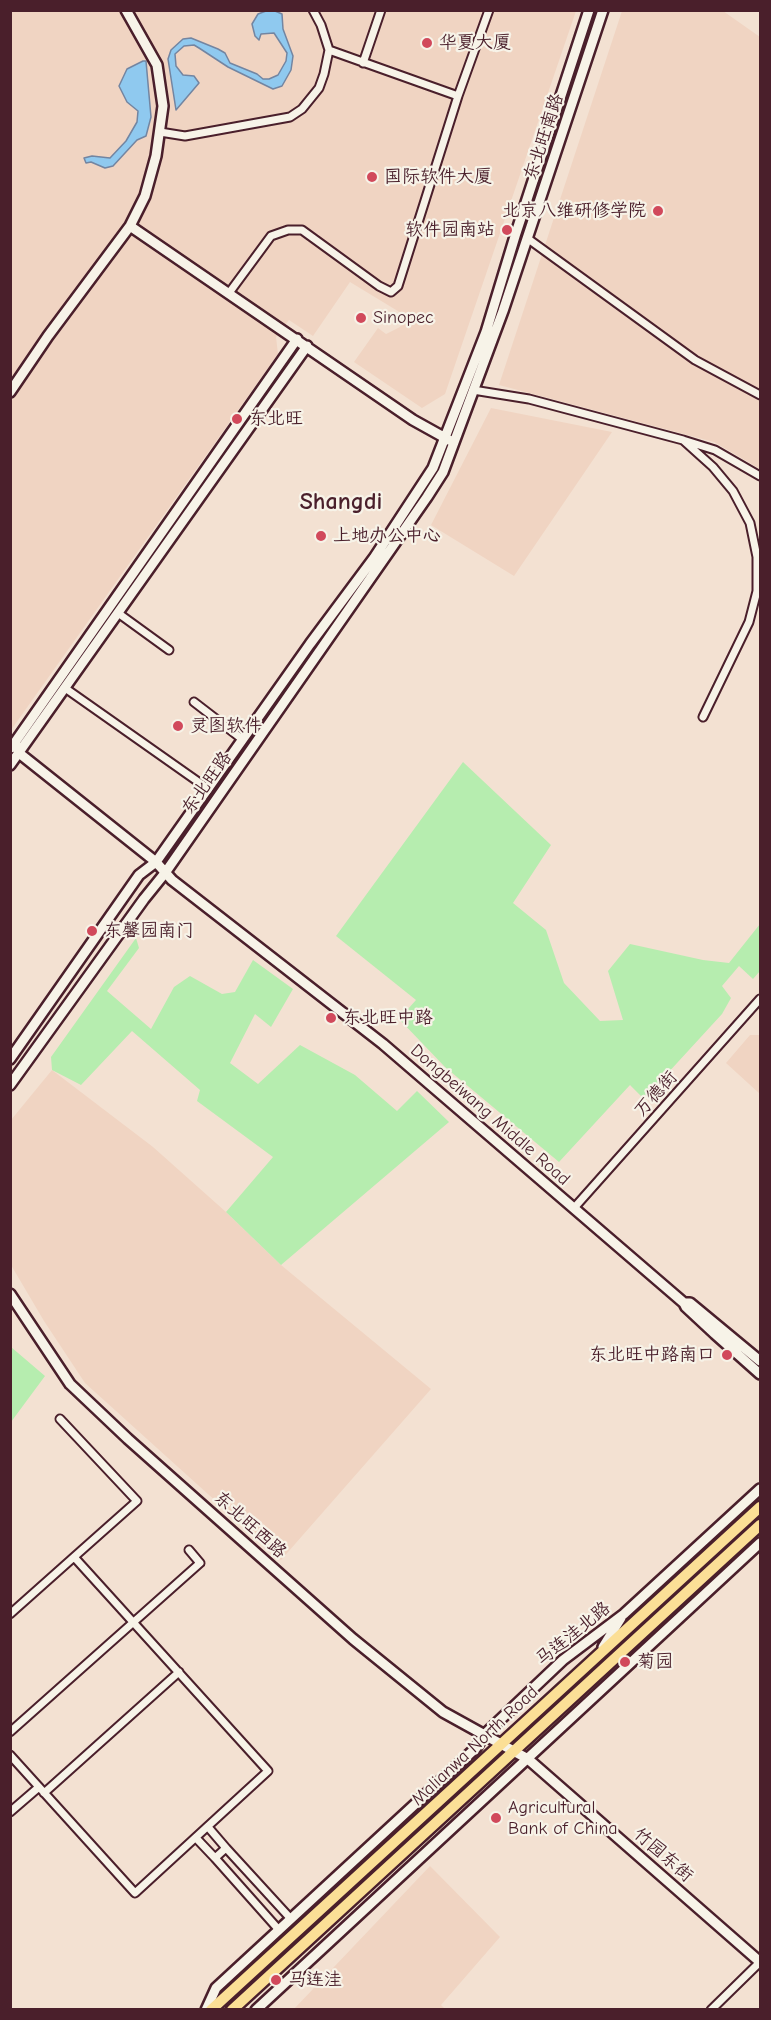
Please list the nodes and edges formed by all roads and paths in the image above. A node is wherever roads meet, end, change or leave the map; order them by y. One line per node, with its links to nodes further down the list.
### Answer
1 (126, 10): 10 (street)
2 (313, 10): 7 (street)
3 (381, 10): 8 (street)
4 (489, 10): 9 (street)
5 (589, 10): 19 (street, 东北旺南路)
6 (603, 10): 12 (street, 东北旺南路)
7 (329, 50): 8 (street); 10 (street)
8 (363, 63): 9 (street)
9 (458, 96): 13 (street)
10 (160, 132): 11 (street)
11 (130, 226): 13 (street); 17 (street)
12 (527, 238): 16 (street, 东北旺南路); 18 (street)
13 (229, 293): 14 (street)
14 (297, 339): 15 (street); 29 (street)
15 (307, 346): 19 (street); 23 (street)
16 (473, 390): 20 (street); 21 (street, 东北旺南路)
17 (10, 392)
18 (760, 395)
19 (444, 437): 21 (street); 28 (street, 东北旺路)
20 (683, 440): 22 (street); 27 (street)
21 (454, 443): 33 (street, 东北旺路)
22 (760, 476)
23 (118, 613): 24 (street); 25 (street)
24 (169, 650)
25 (65, 688): 29 (street); 31 (street)
26 (195, 702): 28 (street)
27 (703, 717)
28 (242, 739): 31 (street, 东北旺路)
29 (14, 746): 30 (street); 32 (street, Dongbeiwang Middle Road)
30 (10, 765)
31 (207, 788): 32 (street, 东北旺路)
32 (156, 862): 33 (street, Dongbeiwang Middle Road); 35 (street, 东北旺路)
33 (165, 873): 36 (street, 东北旺路); 37 (street, Dongbeiwang Middle Road)
34 (760, 1001): 37 (street, 万德街)
35 (10, 1059)
36 (10, 1085)
37 (574, 1208): 39 (street, Dongbeiwang Middle Road)
38 (10, 1294): 55 (street, 东北旺西路)
39 (684, 1303): 40 (street, Dongbeiwang Middle Road); 41 (street, Dongbeiwang Middle Road)
40 (760, 1361)
41 (760, 1374)
42 (60, 1419): 48 (street)
43 (760, 1489): 50 (street, 马连洼北路)
44 (760, 1507): 52 (main road, Malianwa North Road)
45 (760, 1525): 57 (main road, Malianwa North Road)
46 (760, 1543): 59 (street)
47 (189, 1550): 51 (street)
48 (74, 1557): 49 (street); 51 (street)
49 (10, 1614)
50 (624, 1614): 52 (street); 55 (street, 马连洼北路)
51 (134, 1622): 53 (street); 54 (street)
52 (600, 1654): 56 (main road, Malianwa North Road)
53 (178, 1672): 61 (street); 64 (street)
54 (10, 1732)
55 (484, 1735): 56 (street, 东北旺西路); 62 (street, 马连洼北路)
56 (502, 1744): 57 (street, 东北旺西路); 60 (main road, Malianwa North Road)
57 (515, 1751): 59 (street, 竹园东街); 73 (main road, Malianwa North Road)
58 (10, 1755): 61 (street)
59 (528, 1759): 70 (street, 竹园东街); 74 (street)
60 (459, 1783): 62 (street); 72 (main road, Malianwa North Road)
61 (42, 1790): 63 (street); 65 (street)
62 (421, 1799): 68 (street, 马连洼北路)
63 (10, 1812)
64 (208, 1827): 65 (street); 66 (street)
65 (196, 1838): 67 (street)
66 (226, 1848): 67 (street); 68 (street)
67 (215, 1858): 69 (street)
68 (291, 1919): 69 (street, 马连洼北路)
69 (279, 1930): 71 (street, 马连洼北路)
70 (760, 1962): 75 (street)
71 (206, 2010)
72 (211, 2010)
73 (232, 2010)
74 (255, 2010)
75 (711, 2010)

